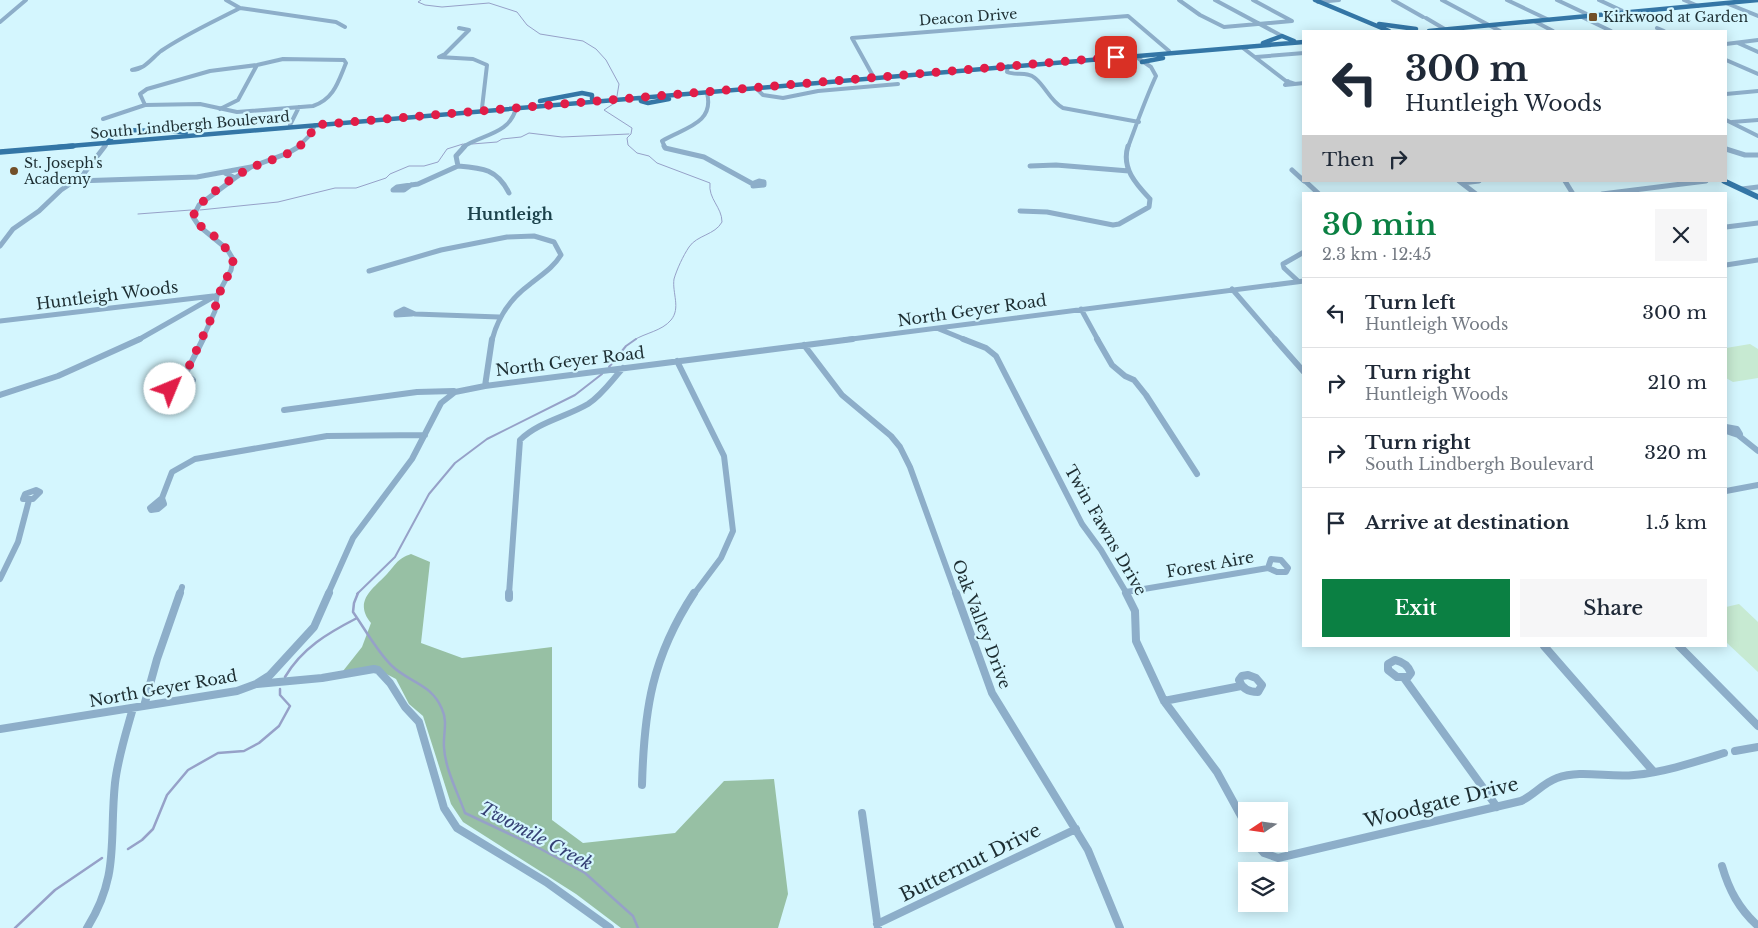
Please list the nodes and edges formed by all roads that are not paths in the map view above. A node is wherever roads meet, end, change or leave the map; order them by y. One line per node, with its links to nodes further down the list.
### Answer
1 (26, 0): 28 (street)
2 (226, 0): 18 (street)
3 (1179, 0): 29 (street)
4 (1215, 0): 29 (street)
5 (1253, 0): 29 (street)
6 (1339, 0): 15 (street)
7 (1393, 0): 37 (street)
8 (1442, 0): 30 (street)
9 (1507, 0): 19 (street)
10 (1512, 0): 19 (street)
11 (1557, 0): 22 (street)
12 (1599, 0): 20 (street)
13 (1684, 0): 17 (street)
14 (1758, 0): 16 (main road)
15 (1317, 1): 21 (main road)
16 (1726, 3): 17 (main road); 23 (street)
17 (1698, 6): 20 (main road)
18 (240, 8): 31 (street); 64 (street)
19 (1534, 13): 25 (street)
20 (1627, 13): 22 (main road)
21 (1350, 15): 26 (main road); 34 (main road)
22 (1591, 16): 24 (main road)
23 (1758, 16)
24 (1582, 17): 25 (main road); 40 (street)
25 (1549, 20): 27 (main road)
26 (1366, 21): 35 (main road); 36 (main road)
27 (1534, 21): 30 (main road); 39 (street)
28 (0, 22)
29 (1262, 25): 42 (street)
30 (1489, 25): 37 (main road); 38 (street)
31 (344, 26)
32 (459, 28): 83 (street)
33 (1658, 28): 41 (street)
34 (1380, 30)
35 (1387, 30)
36 (1416, 30): 37 (main road)
37 (1444, 30)
38 (1498, 30)
39 (1551, 30)
40 (1609, 30)
41 (1662, 30)
42 (1280, 36): 45 (main road); 46 (main road); 48 (main road)
43 (1758, 40): 47 (street)
44 (1302, 41): 46 (main road)
45 (1286, 42): 46 (main road); 48 (main road)
46 (1293, 42): 51 (main road)
47 (1737, 43): 49 (street); 54 (street)
48 (1256, 44): 50 (main road)
49 (1727, 44)
50 (1218, 48): 51 (main road); 52 (main road, South Lindbergh Boulevard); 53 (main road, South Lindbergh Boulevard)
51 (1243, 48): 58 (street)
52 (1169, 51): 57 (main road, South Lindbergh Boulevard); 66 (street, Deacon Drive)
53 (1200, 51): 57 (main road, South Lindbergh Boulevard); 61 (main road)
54 (1758, 52)
55 (1302, 53): 56 (street)
56 (1297, 54): 58 (street); 59 (street)
57 (1134, 55): 61 (street); 63 (main road, South Lindbergh Boulevard); 66 (main road, South Lindbergh Boulevard)
58 (1256, 57): 67 (street)
59 (1302, 58)
60 (1727, 60): 65 (street)
61 (1142, 62): 88 (street)
62 (257, 65): 80 (street); 82 (street); 84 (street)
63 (1008, 66): 69 (main road, South Lindbergh Boulevard); 88 (street)
64 (142, 67)
65 (1758, 74)
66 (873, 76): 73 (main road, South Lindbergh Boulevard)
67 (1302, 83)
68 (898, 84): 69 (street)
69 (756, 88): 70 (main road, South Lindbergh Boulevard)
70 (716, 91): 72 (main road); 76 (main road, South Lindbergh Boulevard)
71 (1758, 91): 74 (street)
72 (707, 93): 76 (main road); 111 (street)
73 (650, 94): 75 (main road, South Lindbergh Boulevard); 76 (main road)
74 (1727, 94)
75 (626, 97): 76 (main road, South Lindbergh Boulevard); 78 (main road, South Lindbergh Boulevard)
76 (642, 97)
77 (592, 99): 78 (main road, South Lindbergh Boulevard); 79 (main road); 81 (main road, South Lindbergh Boulevard)
78 (607, 99): 79 (main road, South Lindbergh Boulevard)
79 (583, 102): 81 (main road, South Lindbergh Boulevard)
80 (145, 105): 84 (street); 85 (street)
81 (518, 106): 83 (main road, South Lindbergh Boulevard); 91 (main road, South Lindbergh Boulevard); 98 (street)
82 (299, 107): 84 (street); 90 (street)
83 (482, 108): 90 (main road, South Lindbergh Boulevard)
84 (220, 109)
85 (103, 119)
86 (1727, 120): 89 (street)
87 (1758, 120): 89 (street)
88 (1139, 122): 102 (street)
89 (1732, 122): 93 (street)
90 (290, 125): 92 (main road, South Lindbergh Boulevard)
91 (315, 125): 94 (main road, South Lindbergh Boulevard); 100 (street, Huntleigh Woods)
92 (200, 132): 94 (main road, South Lindbergh Boulevard); 94 (main road)
93 (1758, 136)
94 (108, 141): 96 (main road, South Lindbergh Boulevard); 106 (street)
95 (1727, 149): 97 (street)
96 (0, 151)
97 (1758, 155)
98 (458, 166): 112 (street); 118 (street)
99 (1030, 166): 102 (street)
100 (252, 167): 103 (street, Huntleigh Woods); 104 (street, Huntleigh Woods)
101 (1292, 170): 105 (street)
102 (1130, 171): 120 (street)
103 (225, 173): 104 (street); 106 (street, Huntleigh Woods)
104 (235, 178): 130 (street, Huntleigh Woods)
105 (1302, 179)
106 (76, 181): 123 (street)
107 (1305, 182): 115 (street)
108 (1461, 182): 116 (street)
109 (1698, 182): 117 (street)
110 (1726, 182): 114 (main road)
111 (753, 184)
112 (411, 185)
113 (1758, 187): 114 (street)
114 (1742, 189): 119 (main road)
115 (1317, 192)
116 (1474, 192)
117 (1618, 192)
118 (509, 193)
119 (1758, 197)
120 (1020, 211)
121 (1758, 223): 122 (street)
122 (1727, 227)
123 (0, 246)
124 (1302, 253): 128 (street)
125 (1758, 260): 126 (street)
126 (1727, 264)
127 (369, 271): 133 (street)
128 (1301, 281): 129 (street, North Geyer Road)
129 (1232, 289): 131 (street, North Geyer Road); 140 (street)
130 (217, 295): 134 (street, Huntleigh Woods); 141 (street, Huntleigh Woods); 144 (street, Huntleigh Woods)
131 (1081, 309): 135 (street, North Geyer Road); 151 (street)
132 (412, 314): 133 (street)
133 (499, 316): 142 (street)
134 (0, 321)
135 (938, 328): 136 (street, North Geyer Road); 159 (street, Twin Fawns Drive)
136 (804, 346): 137 (street, North Geyer Road); 179 (street, Oak Valley Drive)
137 (677, 361): 138 (street, North Geyer Road); 175 (street)
138 (623, 368): 139 (street, North Geyer Road); 160 (street)
139 (615, 369): 142 (street, North Geyer Road)
140 (1302, 370)
141 (186, 373)
142 (485, 386): 143 (street, North Geyer Road)
143 (454, 391): 145 (street); 149 (street, North Geyer Road)
144 (0, 395)
145 (284, 410)
146 (1727, 427): 148 (street)
147 (1727, 431): 148 (street)
148 (1738, 435): 150 (street)
149 (425, 436): 154 (street); 164 (street, North Geyer Road)
150 (1758, 451)
151 (1197, 474)
152 (1758, 485): 153 (street)
153 (1727, 491)
154 (162, 498)
155 (29, 500): 157 (street)
156 (1268, 568): 159 (street, Forest Aire)
157 (0, 579)
158 (182, 587): 167 (street)
159 (1126, 592): 166 (street, Twin Fawns Drive)
160 (509, 598)
161 (1545, 647): 174 (street)
162 (1680, 647): 169 (street)
163 (1404, 678): 176 (street)
164 (256, 684): 167 (street, North Geyer Road); 185 (street)
165 (1241, 686): 166 (street)
166 (1164, 701): 177 (street, Twin Fawns Drive)
167 (144, 706): 168 (street, North Geyer Road)
168 (133, 708): 170 (street, North Geyer Road); 184 (street)
169 (1758, 726)
170 (0, 729)
171 (1758, 747): 172 (street)
172 (1735, 751)
173 (1724, 754): 174 (street, Woodgate Drive)
174 (1654, 771): 176 (street, Woodgate Drive)
175 (642, 785)
176 (1497, 807): 180 (street, Woodgate Drive)
177 (1238, 811)
178 (862, 813): 182 (street)
179 (1076, 829): 182 (street, Butternut Drive); 186 (street, Oak Valley Drive)
180 (1263, 852)
181 (1722, 866): 183 (street)
182 (878, 926)
183 (1758, 926)
184 (87, 928)
185 (610, 928)
186 (1120, 928)

